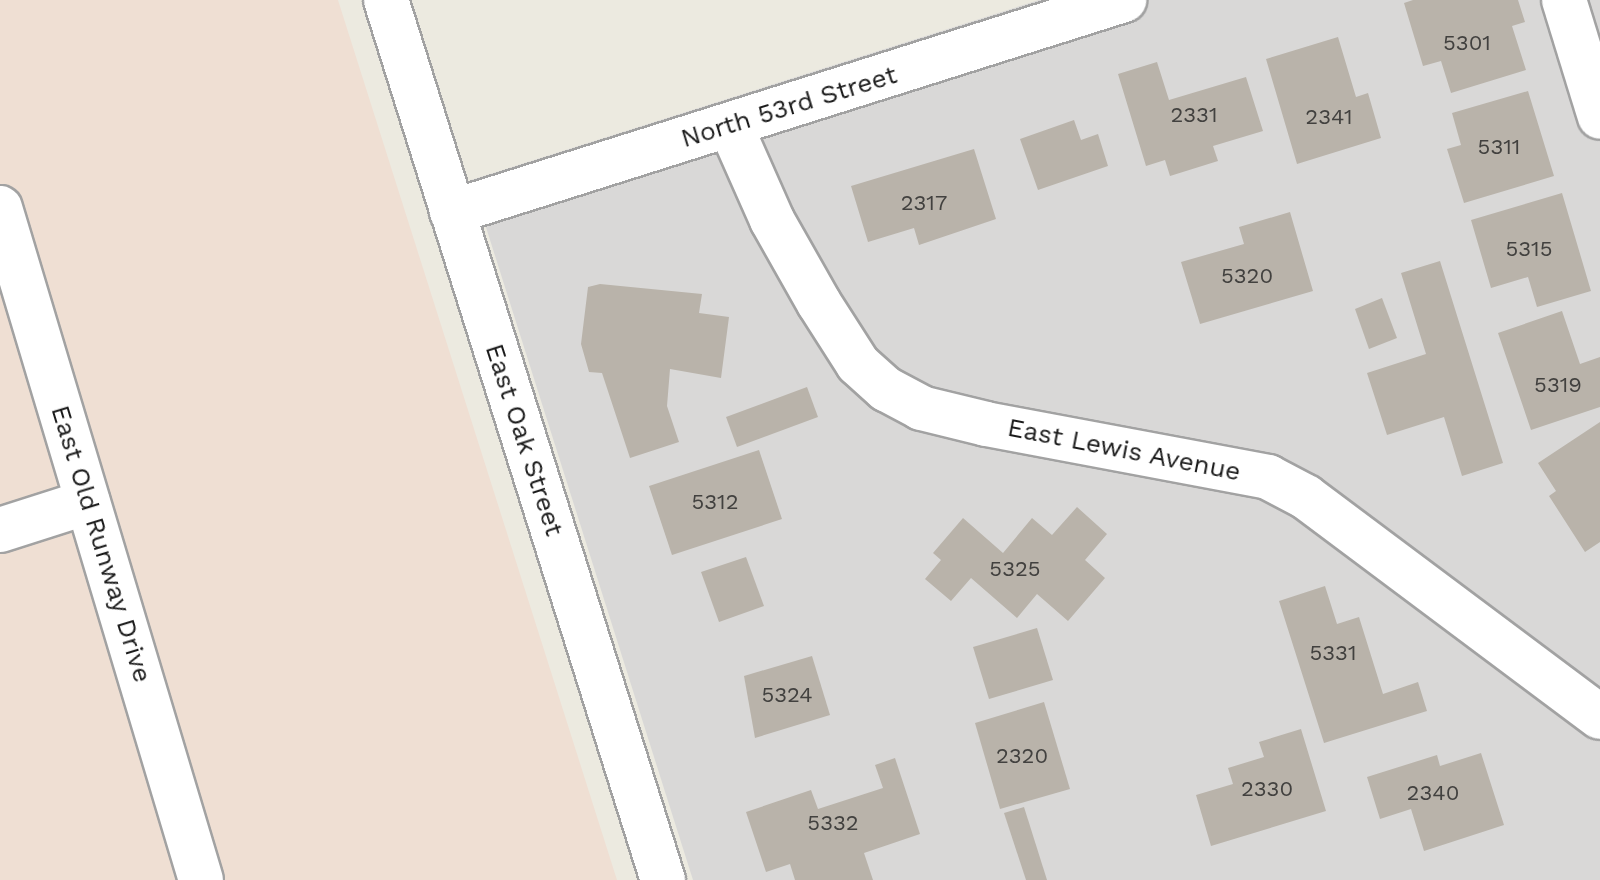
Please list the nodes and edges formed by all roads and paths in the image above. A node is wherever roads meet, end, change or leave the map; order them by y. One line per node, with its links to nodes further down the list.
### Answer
1 (386, 0): 7 (street, East Oak Street)
2 (1124, 0): 5 (street, North 53rd Street)
3 (1564, 0): 4 (street)
4 (1600, 117)
5 (730, 125): 7 (street, North 53rd Street); 10 (street, East Lewis Avenue)
6 (0, 208): 8 (street, East Old Runway Drive)
7 (452, 212): 12 (street, East Oak Street)
8 (88, 502): 9 (street); 11 (street, East Old Runway Drive)
9 (0, 530)
10 (1600, 717)
11 (201, 880)
12 (663, 880)

